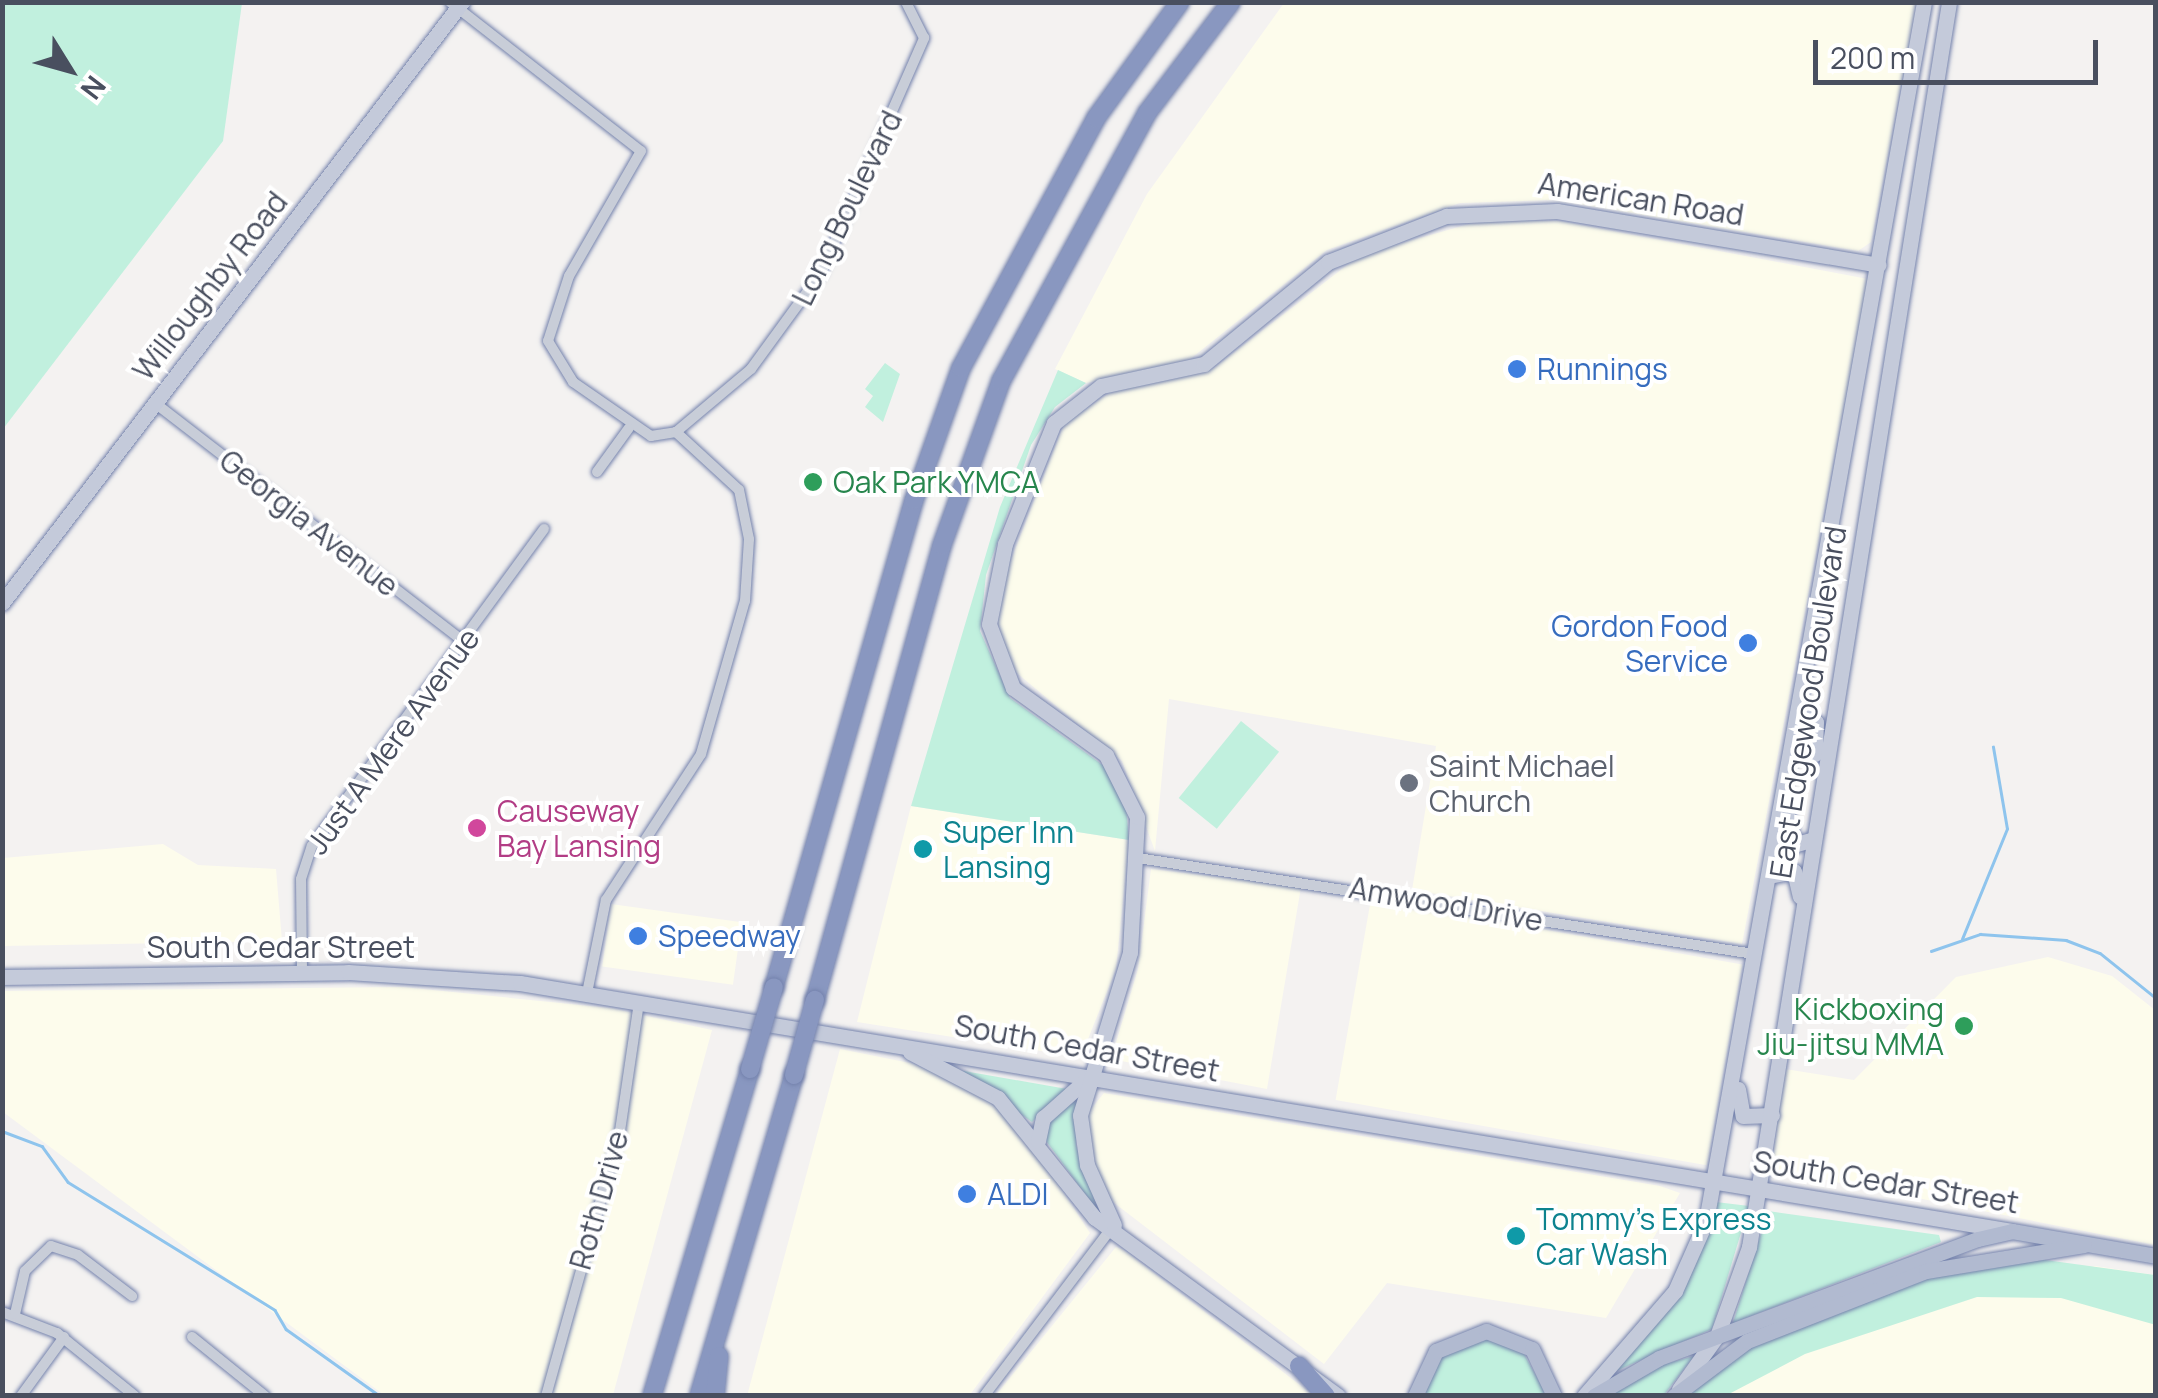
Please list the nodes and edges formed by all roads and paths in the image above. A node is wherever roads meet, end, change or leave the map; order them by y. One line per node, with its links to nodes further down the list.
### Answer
1 (906, 2): 17 (street, Long Boulevard)
2 (1180, 2): 62 (highway, bridge)
3 (1231, 2): 51 (highway, bridge)
4 (1924, 2): 8 (street)
5 (1941, 2): 9 (street)
6 (1949, 2): 9 (street, East Edgewood Boulevard)
7 (457, 4): 15 (street, Willoughby Road); 16 (street)
8 (1920, 23): 10 (street); 11 (street, East Edgewood Boulevard)
9 (1944, 38): 10 (street, East Edgewood Boulevard)
10 (1935, 94): 12 (street, East Edgewood Boulevard)
11 (1900, 131): 12 (street); 13 (street, East Edgewood Boulevard)
12 (1909, 247): 18 (street, East Edgewood Boulevard)
13 (1878, 264): 14 (street, East Edgewood Boulevard); 29 (street, American Road)
14 (1868, 315): 18 (street); 20 (street, East Edgewood Boulevard)
15 (155, 403): 23 (street, Willoughby Road); 24 (street, Georgia Avenue)
16 (629, 428): 17 (street); 19 (street)
17 (676, 432): 35 (street)
18 (1875, 451): 22 (street, East Edgewood Boulevard)
19 (597, 472)
20 (1842, 479): 22 (street); 25 (street, East Edgewood Boulevard)
21 (544, 529): 24 (street, Just A Mere Avenue)
22 (1854, 577): 27 (street, East Edgewood Boulevard)
23 (2, 603)
24 (464, 642): 32 (street, Just A Mere Avenue)
25 (1802, 714): 26 (street, East Edgewood Boulevard); 27 (street)
26 (1798, 736): 28 (street); 30 (street, East Edgewood Boulevard)
27 (1818, 812): 28 (street, East Edgewood Boulevard)
28 (1814, 839): 37 (street, East Edgewood Boulevard)
29 (1138, 858): 31 (street, Amwood Drive); 39 (street, American Road)
30 (1769, 876): 31 (street, East Edgewood Boulevard); 37 (street)
31 (1754, 954): 34 (street, East Edgewood Boulevard)
32 (302, 972): 33 (street, South Cedar Street); 35 (street, South Cedar Street)
33 (2, 976)
34 (1747, 991): 40 (street); 42 (street, East Edgewood Boulevard)
35 (586, 992): 36 (street, South Cedar Street)
36 (639, 1002): 38 (street, South Cedar Street); 61 (street, Roth Drive)
37 (1790, 1004): 40 (street, East Edgewood Boulevard)
38 (893, 1044): 39 (street, South Cedar Street); 41 (street)
39 (1089, 1077): 41 (street); 42 (street, South Cedar Street); 44 (street, American Road)
40 (1772, 1115): 43 (street, East Edgewood Boulevard)
41 (1038, 1141): 44 (street)
42 (1714, 1181): 43 (street, South Cedar Street); 70 (street, East Edgewood Boulevard)
43 (1760, 1189): 45 (street, South Cedar Street); 52 (street, East Edgewood Boulevard)
44 (1114, 1226): 55 (street); 65 (street)
45 (2012, 1231): 46 (main road, South Cedar Street); 52 (main road)
46 (2088, 1244): 47 (main road, South Cedar Street); 57 (main road)
47 (2156, 1256)
48 (132, 1296): 50 (street)
49 (2, 1312): 50 (street)
50 (16, 1314): 53 (street)
51 (723, 1320): 63 (highway); 64 (highway)
52 (1717, 1336): 57 (street, East Edgewood Boulevard); 71 (main road)
53 (64, 1337): 58 (street); 59 (street)
54 (192, 1337): 56 (street)
55 (1298, 1366): 66 (highway); 67 (street)
56 (251, 1392): 60 (street)
57 (1675, 1394)
58 (21, 1396)
59 (135, 1396)
60 (265, 1396)
61 (546, 1396)
62 (652, 1396)
63 (699, 1396)
64 (716, 1396)
65 (984, 1396)
66 (1326, 1396)
67 (1338, 1396)
68 (1414, 1396): 69 (main road)
69 (1554, 1396)
70 (1584, 1396)
71 (1594, 1396)

